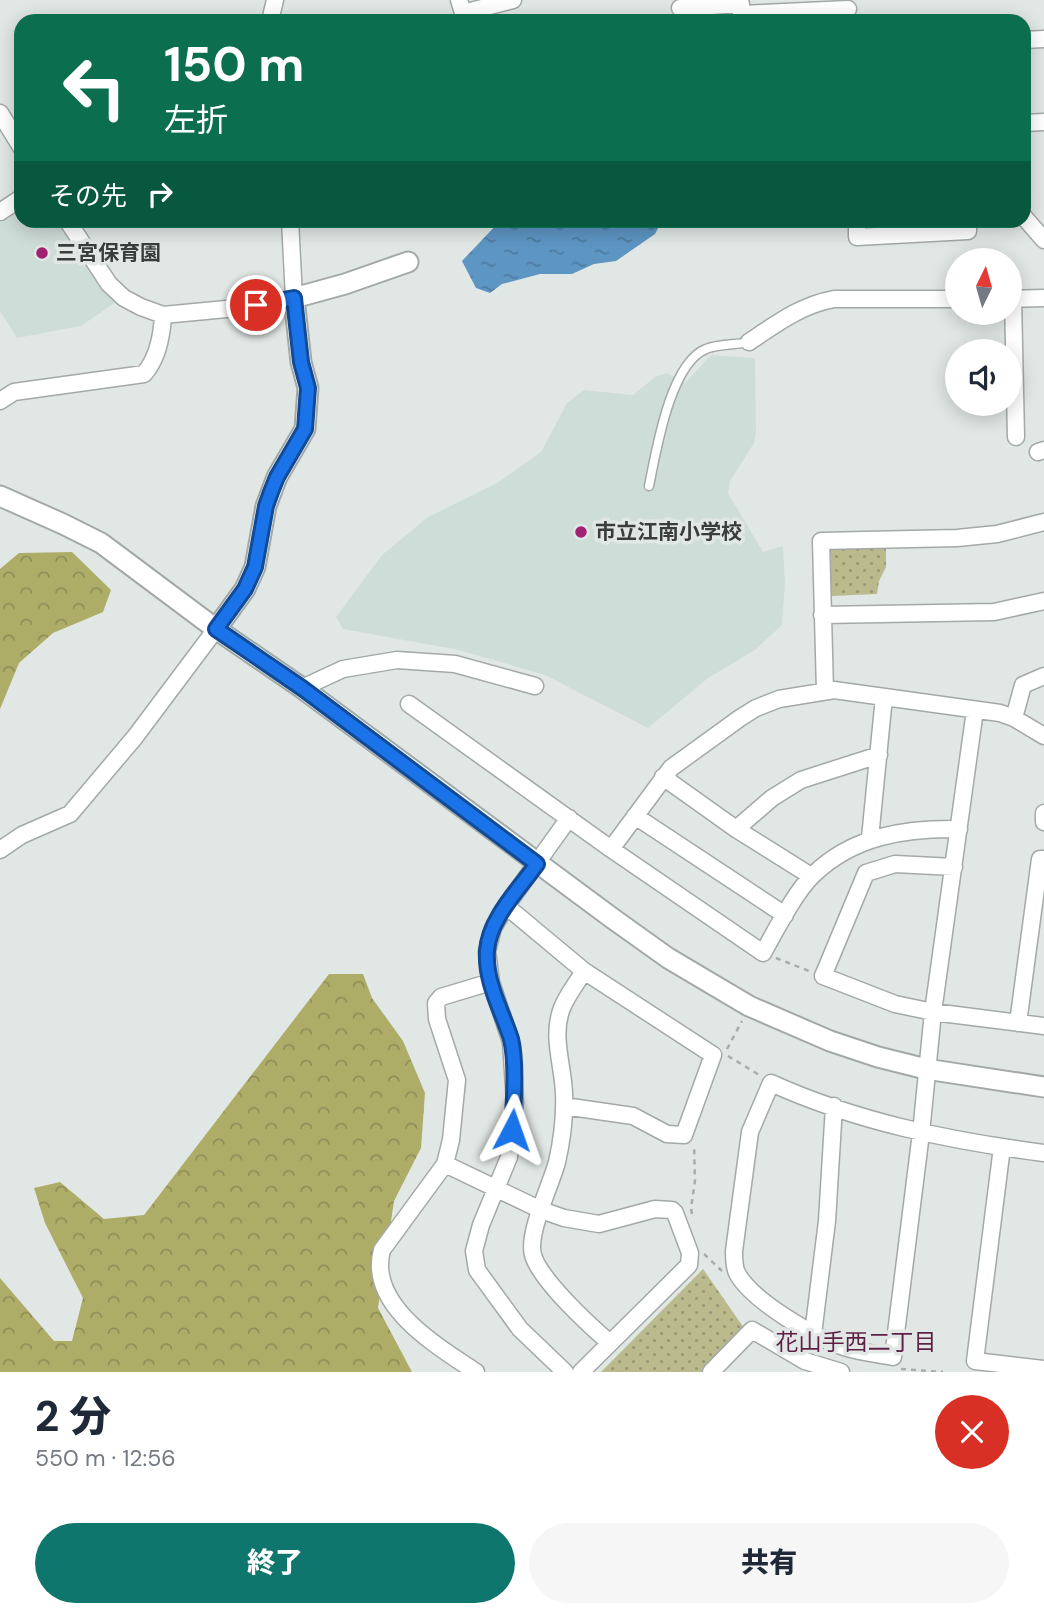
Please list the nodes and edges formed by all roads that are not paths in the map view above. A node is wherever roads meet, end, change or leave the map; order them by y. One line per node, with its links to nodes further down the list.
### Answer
1 (459, 0): 2 (street)
2 (513, 0)
3 (680, 8): 4 (street)
4 (741, 10): 5 (street)
5 (848, 10)
6 (0, 113): 7 (street)
7 (14, 136)
8 (1031, 226): 13 (street)
9 (72, 228): 19 (street)
10 (290, 228): 15 (street)
11 (857, 228): 12 (street)
12 (968, 228)
13 (1044, 240)
14 (408, 262): 15 (street)
15 (294, 298): 19 (street); 29 (street)
16 (1044, 298): 18 (street)
17 (945, 299): 21 (street)
18 (1022, 299)
19 (163, 314): 22 (street)
20 (1012, 326): 23 (street)
21 (749, 342): 24 (lane)
22 (0, 401)
23 (1016, 437)
24 (649, 486)
25 (0, 496): 29 (street)
26 (1044, 522): 28 (street)
27 (1044, 601): 28 (street)
28 (822, 615): 33 (street)
29 (216, 629): 32 (street); 49 (street)
30 (1044, 676): 37 (street)
31 (535, 686): 32 (street)
32 (302, 688): 51 (street)
33 (825, 691): 34 (street); 40 (street)
34 (884, 697): 36 (street); 39 (street)
35 (409, 704): 43 (street)
36 (975, 710): 37 (street); 46 (street)
37 (1014, 718): 38 (street)
38 (1044, 736)
39 (879, 755): 45 (street); 47 (street)
40 (663, 777): 42 (street); 45 (street)
41 (1044, 813): 44 (street)
42 (635, 816): 48 (street); 55 (street)
43 (569, 818): 48 (street); 51 (street)
44 (1044, 822)
45 (736, 829): 53 (street)
46 (959, 829): 47 (street); 52 (street)
47 (870, 838): 53 (street)
48 (611, 849): 55 (street)
49 (0, 850)
50 (1044, 859): 59 (street)
51 (537, 864): 54 (street); 61 (street)
52 (954, 867): 58 (street); 58 (street)
53 (811, 876): 55 (street)
54 (506, 906): 56 (street); 57 (street)
55 (785, 915)
56 (584, 971): 63 (street); 63 (street)
57 (491, 982): 68 (street); 69 (street)
58 (933, 1012): 59 (street); 61 (street)
59 (1018, 1023): 60 (street)
60 (1044, 1026)
61 (926, 1069): 62 (street); 65 (street)
62 (1044, 1087)
63 (564, 1106): 70 (street)
64 (834, 1106): 65 (street); 71 (street); 71 (street)
65 (922, 1133): 66 (street); 71 (street)
66 (1002, 1147): 67 (street); 74 (street)
67 (1044, 1153)
68 (445, 1164): 69 (street); 75 (street)
69 (497, 1188): 70 (street); 76 (street)
70 (541, 1210): 72 (street); 72 (street)
71 (813, 1334)
72 (610, 1343): 77 (street)
73 (804, 1366): 78 (street); 79 (street)
74 (1044, 1369)
75 (476, 1372)
76 (565, 1372)
77 (580, 1372)
78 (710, 1372)
79 (841, 1372)

